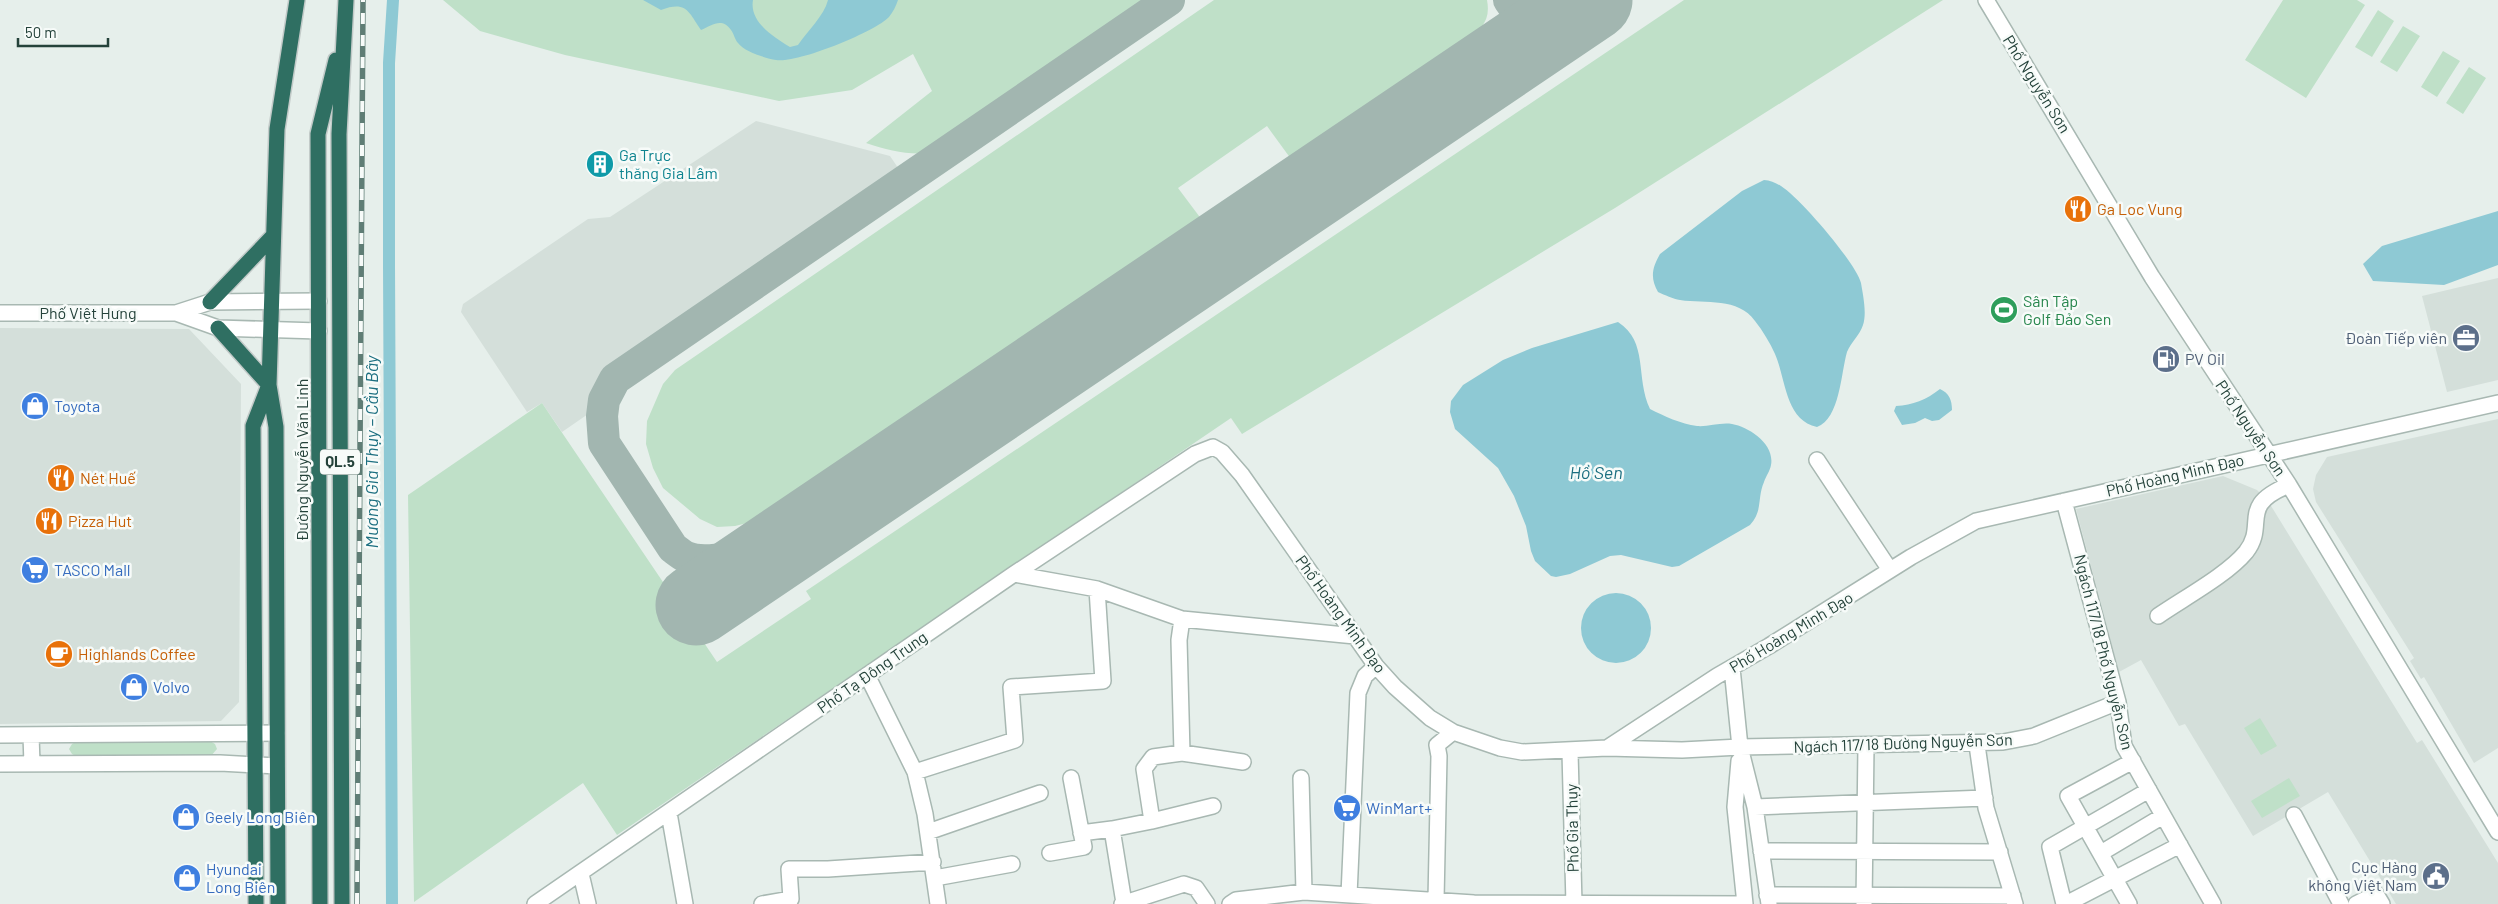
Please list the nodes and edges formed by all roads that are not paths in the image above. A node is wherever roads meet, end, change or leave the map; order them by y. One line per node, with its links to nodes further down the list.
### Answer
1 (297, 0): 5 (highway, Đường Nguyễn Văn Linh)
2 (346, 0): 4 (highway, Đường Nguyễn Văn Linh / QL.5)
3 (1986, 0): 17 (street, Phố Nguyễn Sơn)
4 (345, 20): 6 (highway, Đường Nguyễn Văn Linh / QL.5); 22 (highway, Đường Nguyễn Văn Linh / QL.5)
5 (272, 236): 7 (highway); 8 (highway, Đường Nguyễn Văn Linh)
6 (319, 301): 8 (street, Phố Việt Hưng); 13 (highway, Đường Nguyễn Văn Linh / QL.5)
7 (210, 302): 8 (street, Phố Việt Hưng); 10 (street, Phố Việt Hưng)
8 (270, 302): 12 (highway, Đường Nguyễn Văn Linh)
9 (0, 313): 10 (street, Phố Việt Hưng)
10 (176, 313): 11 (street, Phố Việt Hưng)
11 (218, 328): 12 (street, Phố Việt Hưng); 14 (highway)
12 (270, 330): 13 (street, Phố Việt Hưng); 14 (highway, Đường Nguyễn Văn Linh)
13 (319, 331): 21 (highway, Đường Nguyễn Văn Linh / QL.5)
14 (269, 385): 33 (highway, Đường Nguyễn Văn Linh); 34 (highway, Đường Nguyễn Văn Linh)
15 (2498, 403): 17 (street, Phố Hoàng Minh Đạo)
16 (1213, 447): 24 (street, Phố Tạ Đông Trung); 28 (street, Phố Hoàng Minh Đạo)
17 (2269, 453): 19 (street, Phố Nguyễn Sơn); 20 (street, Phố Hoàng Minh Đạo)
18 (1817, 460): 23 (street)
19 (2289, 484): 26 (street); 66 (street, Phố Nguyễn Sơn)
20 (2064, 501): 23 (street, Phố Hoàng Minh Đạo); 32 (street, Ngách 117/18 Phố Nguyễn Sơn)
21 (320, 562): 22 (highway); 89 (highway, Đường Nguyễn Văn Linh / QL.5)
22 (340, 564): 90 (highway, Đường Nguyễn Văn Linh / QL.5)
23 (1890, 570): 30 (street, Phố Hoàng Minh Đạo)
24 (1014, 574): 25 (street); 31 (street, Phố Tạ Đông Trung)
25 (1097, 589): 27 (street); 50 (street)
26 (2158, 616)
27 (1182, 619): 28 (street); 43 (street)
28 (1355, 636): 29 (street, Phố Hoàng Minh Đạo)
29 (1376, 666): 35 (street, Phố Hoàng Minh Đạo); 80 (street)
30 (1732, 668): 40 (street); 41 (street, Phố Hoàng Minh Đạo)
31 (867, 675): 50 (street); 59 (street, Phố Tạ Đông Trung)
32 (2118, 702): 38 (street, Ngách 117/18 Đường Nguyễn Sơn); 44 (street, Ngách 117/18 Phố Nguyễn Sơn)
33 (254, 732): 34 (street); 36 (street); 49 (highway, Đường Nguyễn Văn Linh)
34 (277, 732): 48 (highway, Đường Nguyễn Văn Linh)
35 (1453, 732): 42 (street, Phố Hoàng Minh Đạo); 83 (street)
36 (31, 734): 37 (street); 47 (street)
37 (0, 735)
38 (1977, 744): 39 (street, Ngách 117/18 Đường Nguyễn Sơn); 55 (street)
39 (1866, 746): 40 (street, Ngách 117/18 Đường Nguyễn Sơn); 56 (street)
40 (1740, 747): 41 (street, Ngách 117/18 Đường Nguyễn Sơn); 58 (street); 100 (street)
41 (1607, 748): 42 (street, Phố Hoàng Minh Đạo)
42 (1570, 752): 99 (street, Phố Gia Thụy)
43 (1182, 753): 45 (street); 62 (street)
44 (2133, 761): 53 (street, Ngách 117/18 Phố Nguyễn Sơn); 63 (street)
45 (1243, 762)
46 (0, 764): 47 (street)
47 (32, 764): 49 (street)
48 (277, 766): 49 (street); 88 (highway, Đường Nguyễn Văn Linh)
49 (254, 767): 87 (highway, Đường Nguyễn Văn Linh)
50 (915, 772): 65 (street)
51 (1071, 778): 67 (street)
52 (1301, 778): 79 (street)
53 (2149, 790): 61 (street, Ngách 117/18 Phố Nguyễn Sơn); 63 (street)
54 (1040, 793): 65 (street)
55 (1985, 798): 56 (street); 71 (street)
56 (1864, 802): 58 (street); 70 (street)
57 (1213, 806): 62 (street)
58 (1755, 807): 69 (street)
59 (670, 814): 76 (street, Phố Tạ Đông Trung); 93 (street)
60 (2294, 815): 104 (street)
61 (2164, 816): 68 (street, Ngách 117/18 Phố Nguyễn Sơn); 73 (street)
62 (1152, 821): 64 (street)
63 (2086, 828): 73 (street); 101 (street)
64 (1112, 829): 67 (street); 96 (street)
65 (928, 832): 74 (street)
66 (2498, 832)
67 (1081, 833): 72 (street)
68 (2180, 844): 78 (street); 103 (street, Ngách 117/18 Phố Nguyễn Sơn)
69 (1761, 851): 70 (street); 84 (street)
70 (1864, 852): 71 (street); 85 (street)
71 (2000, 852): 86 (street)
72 (1050, 853)
73 (2100, 853): 78 (street)
74 (934, 862): 77 (street); 94 (street)
75 (1012, 864): 77 (street)
76 (581, 874): 81 (street, Phố Tạ Đông Trung); 92 (street)
77 (935, 878): 95 (street)
78 (2115, 878): 101 (street); 102 (street)
79 (1304, 892): 80 (street); 98 (street)
80 (1349, 895): 83 (street)
81 (556, 897): 91 (street, Phố Tạ Đông Trung)
82 (2379, 899): 105 (street)
83 (1436, 900): 99 (street)
84 (1768, 900): 85 (street)
85 (1864, 900): 86 (street)
86 (2014, 900)
87 (256, 904)
88 (278, 904)
89 (320, 904)
90 (342, 904)
91 (535, 904)
92 (588, 904)
93 (685, 904)
94 (762, 904)
95 (938, 904)
96 (1123, 904): 97 (street)
97 (1207, 904)
98 (1230, 904)
99 (1574, 904): 100 (street)
100 (1745, 904)
101 (2065, 904)
102 (2130, 904)
103 (2212, 904)
104 (2341, 904)
105 (2356, 904)

